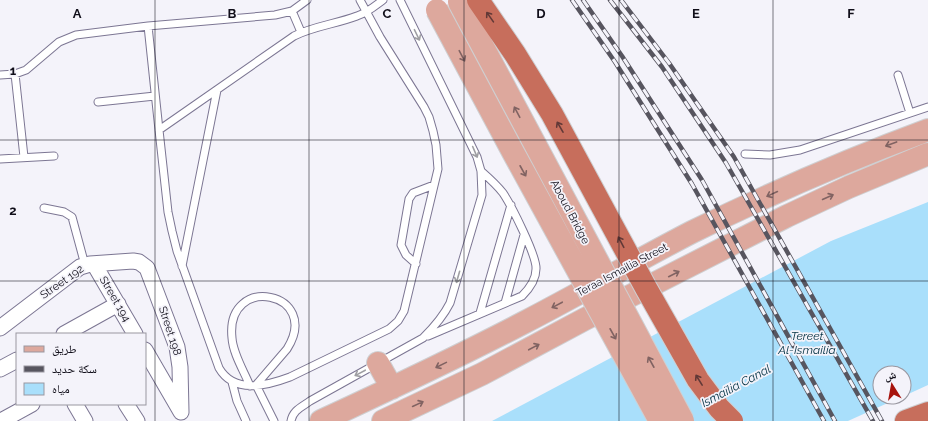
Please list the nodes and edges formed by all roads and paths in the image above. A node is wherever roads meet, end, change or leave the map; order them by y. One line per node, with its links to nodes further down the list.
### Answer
1 (307, 0): 7 (lane)
2 (360, 0): 8 (lane)
3 (383, 0): 8 (lane)
4 (400, 0): 26 (lane, one-way to 26)
5 (465, 1): 63 (main road, Aboud Bridge, one-way to 5, bridge); 64 (highway, one-way to 5, bridge)
6 (435, 5): 62 (main road, Aboud Bridge, one-way to 62, bridge)
7 (292, 11): 9 (lane); 10 (lane)
8 (366, 12): 10 (lane); 27 (lane)
9 (148, 26): 11 (lane); 15 (lane)
10 (301, 32): 14 (lane)
11 (15, 74): 13 (lane); 24 (lane)
12 (898, 74): 18 (lane)
13 (0, 75)
14 (217, 90): 19 (lane); 34 (lane)
15 (155, 96): 16 (lane); 19 (lane)
16 (98, 102)
17 (928, 107): 18 (lane)
18 (910, 113): 21 (lane)
19 (159, 130): 34 (lane)
20 (928, 130): 48 (main road, Teraa Ismailia Street, one-way to 48)
21 (745, 154)
22 (928, 154): 61 (main road, one-way to 22)
23 (54, 156): 24 (lane)
24 (24, 157): 25 (lane)
25 (0, 159)
26 (481, 171): 28 (lane); 41 (lane, one-way to 41)
27 (434, 185): 33 (lane); 33 (lane)
28 (511, 205): 30 (lane); 37 (lane)
29 (44, 208): 32 (lane)
30 (524, 235): 35 (lane); 35 (lane)
31 (133, 261): 32 (street, Street 192); 53 (street, Street 198)
32 (90, 264): 36 (street, Street 194); 38 (street, Street 192)
33 (416, 264): 47 (lane)
34 (182, 266): 46 (lane)
35 (505, 303): 37 (lane)
36 (118, 304): 39 (street); 40 (street, Street 194)
37 (480, 313): 41 (lane)
38 (0, 328)
39 (66, 333)
40 (134, 333)
41 (423, 338): 44 (lane)
42 (146, 352): 53 (street)
43 (16, 361): 45 (street)
44 (378, 363): 48 (main road); 59 (lane, one-way to 59)
45 (0, 369)
46 (232, 382): 47 (lane); 57 (lane)
47 (253, 386): 47 (lane); 58 (lane)
48 (392, 388): 60 (main road, Teraa Ismailia Street)
49 (30, 405): 54 (street)
50 (76, 405): 55 (street)
51 (127, 405): 56 (street)
52 (928, 412): 65 (highway)
53 (184, 417)
54 (1, 421)
55 (85, 421)
56 (137, 421)
57 (246, 421)
58 (274, 421)
59 (291, 421)
60 (321, 421)
61 (383, 421)
62 (660, 421)
63 (684, 421)
64 (732, 421)
65 (906, 421)

